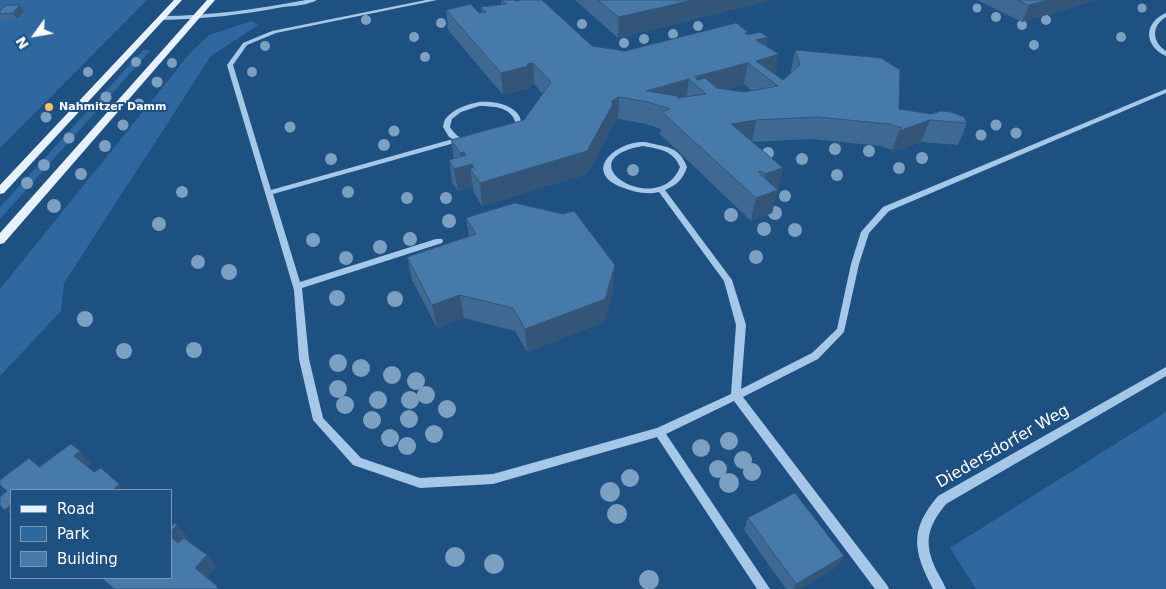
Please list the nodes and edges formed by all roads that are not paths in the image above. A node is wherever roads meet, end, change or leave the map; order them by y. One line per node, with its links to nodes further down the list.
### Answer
1 (178, 0): 6 (main road)
2 (211, 0): 7 (main road)
3 (314, 0): 7 (street)
4 (434, 0): 13 (street)
5 (1166, 15): 8 (lane)
6 (162, 18): 7 (street); 12 (main road)
7 (196, 18): 14 (main road)
8 (1166, 54)
9 (1166, 91): 18 (street)
10 (458, 140): 10 (lane); 13 (street)
11 (661, 189): 11 (street); 18 (street)
12 (0, 191)
13 (268, 193): 16 (street)
14 (0, 240)
15 (439, 241): 16 (street)
16 (297, 286): 19 (street)
17 (1166, 371): 22 (street, Diedersdorfer Weg)
18 (736, 396): 19 (street); 21 (street)
19 (659, 432): 20 (street)
20 (764, 589)
21 (884, 589)
22 (940, 589)

